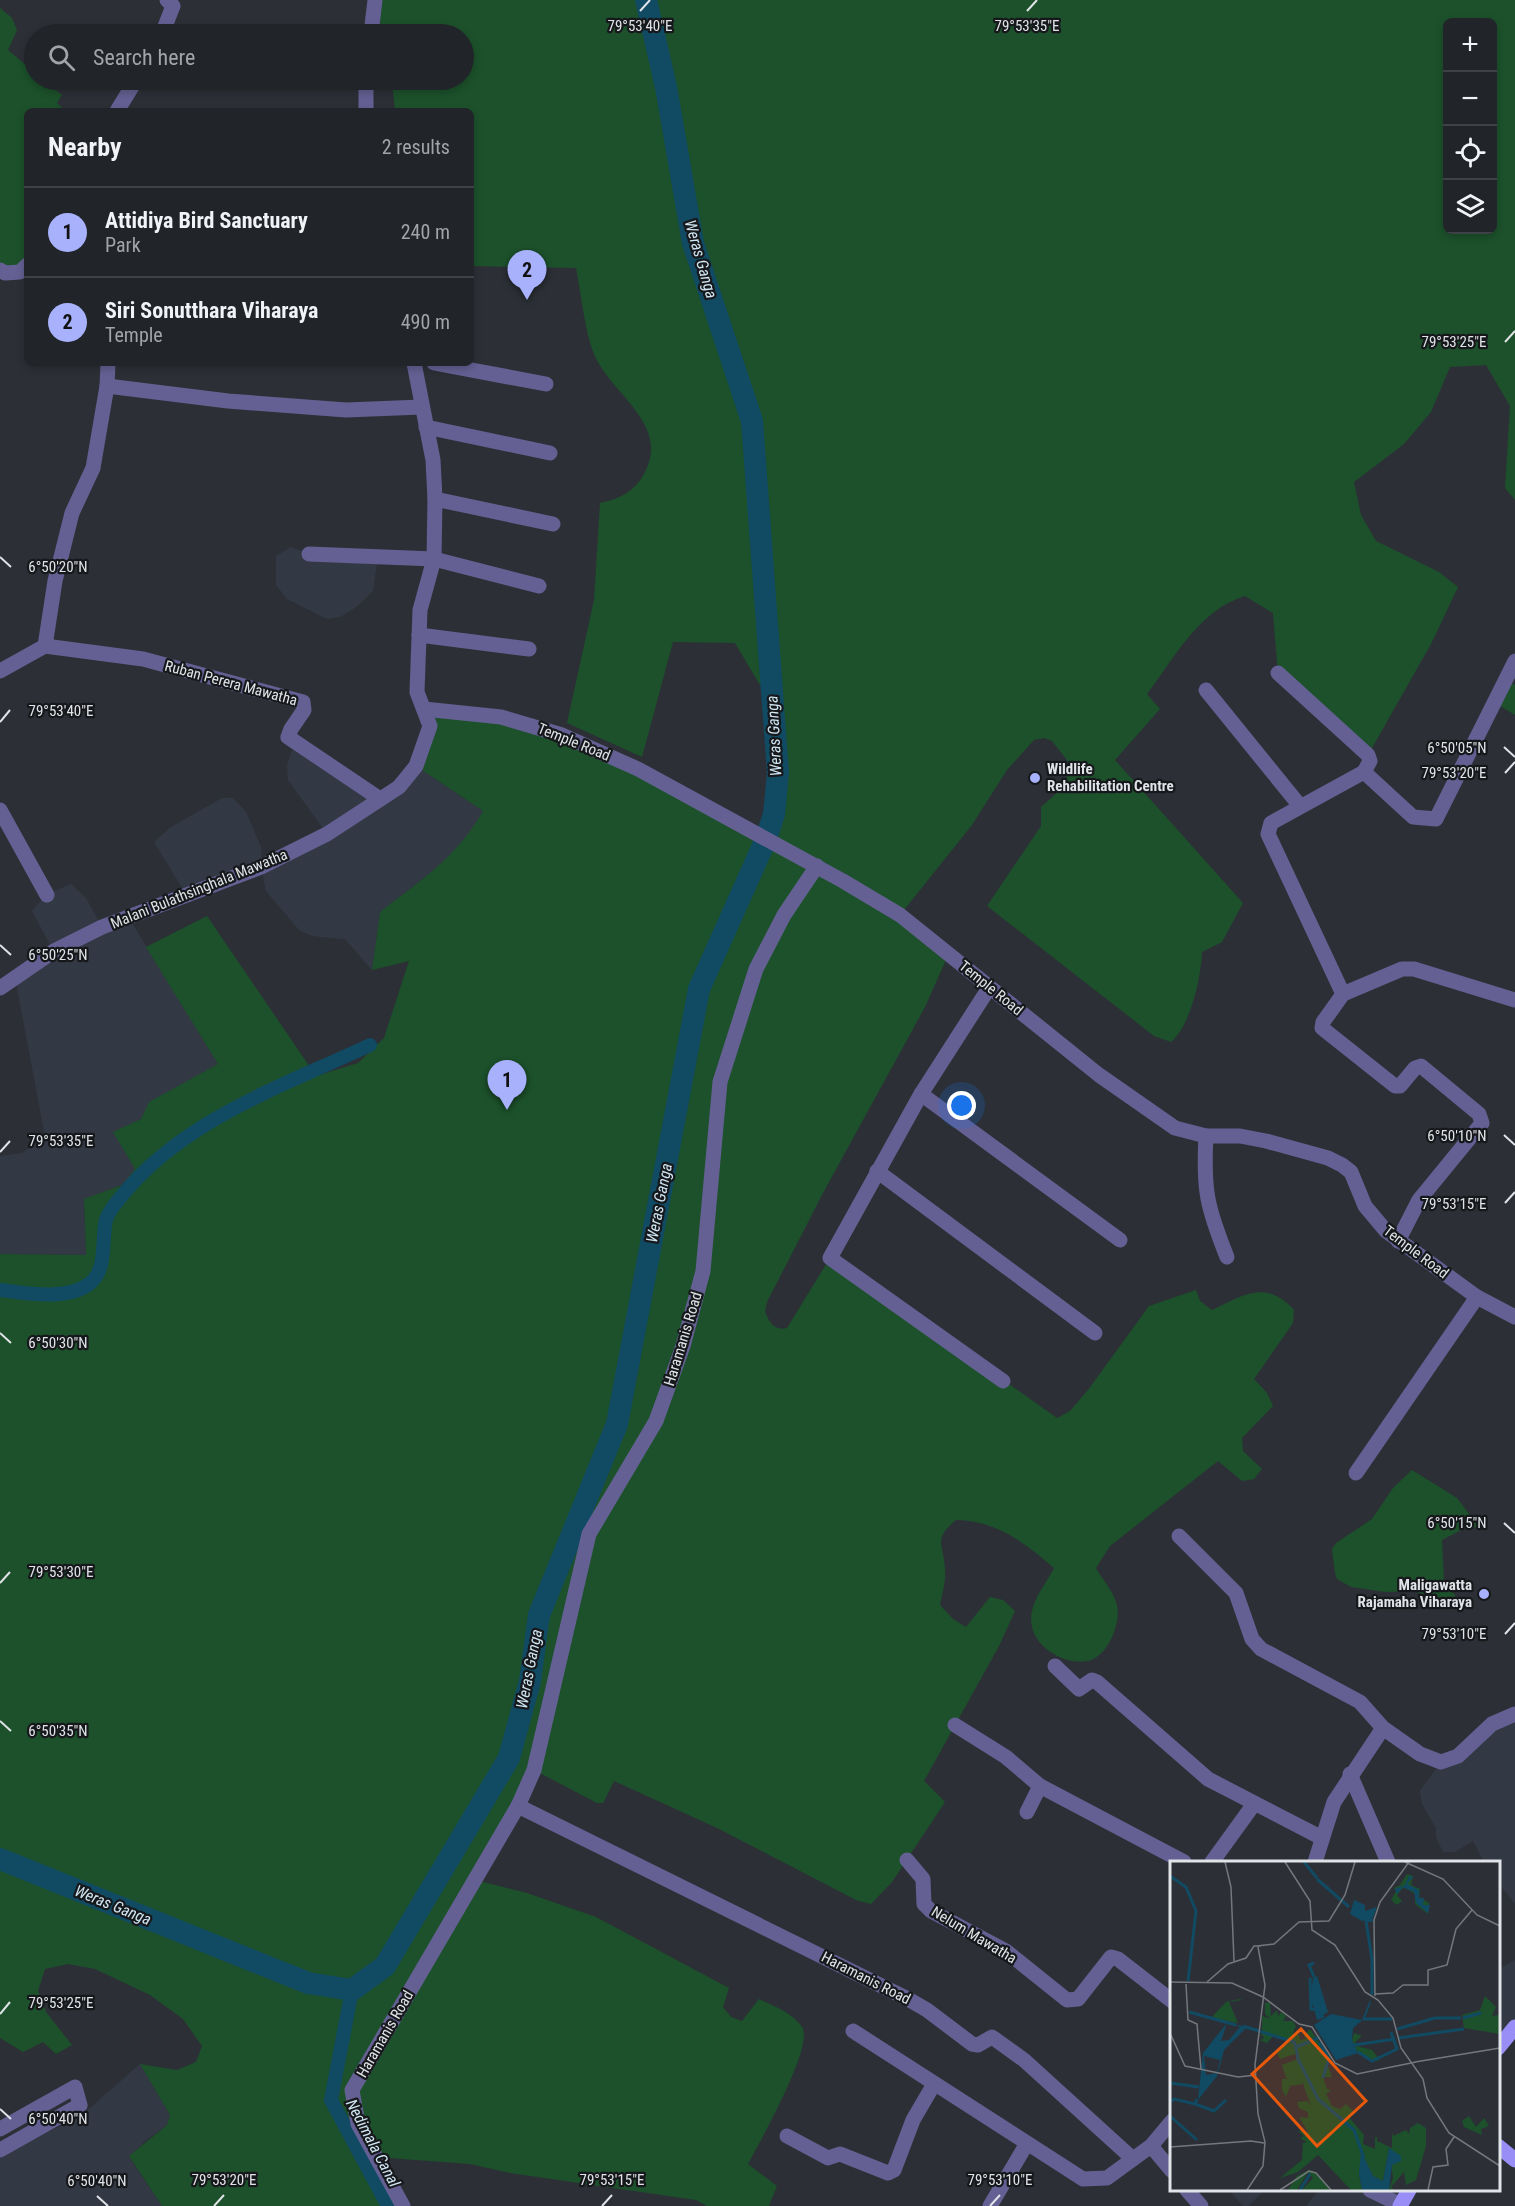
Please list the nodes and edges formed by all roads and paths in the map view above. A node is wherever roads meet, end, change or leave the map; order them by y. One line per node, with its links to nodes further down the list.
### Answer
1 (167, 0): 3 (street)
2 (375, 0): 4 (street)
3 (166, 24)
4 (372, 24)
5 (130, 90): 7 (street)
6 (366, 90): 8 (street)
7 (119, 108)
8 (366, 108)
9 (24, 267): 10 (street)
10 (0, 270)
11 (108, 366): 15 (street)
12 (415, 366): 16 (street, Malani Bulathsinghala Mawatha)
13 (450, 366): 14 (street)
14 (546, 384)
15 (107, 386): 16 (street); 25 (street)
16 (422, 407): 17 (street, Malani Bulathsinghala Mawatha)
17 (426, 427): 18 (street); 19 (street, Malani Bulathsinghala Mawatha)
18 (550, 453)
19 (435, 499): 20 (street); 22 (street, Malani Bulathsinghala Mawatha)
20 (553, 524)
21 (309, 554): 22 (street)
22 (434, 559): 23 (street); 24 (street, Malani Bulathsinghala Mawatha)
23 (539, 586)
24 (418, 635): 26 (street); 31 (street, Malani Bulathsinghala Mawatha)
25 (45, 646): 28 (street); 33 (street, Ruban Perera Mawatha)
26 (530, 649)
27 (1515, 661): 32 (street)
28 (0, 671)
29 (1278, 673): 32 (street)
30 (1206, 690): 34 (street)
31 (424, 709): 33 (street, Malani Bulathsinghala Mawatha); 36 (street, Temple Road)
32 (1364, 772): 34 (street)
33 (380, 799): 38 (street, Malani Bulathsinghala Mawatha)
34 (1300, 806): 40 (street)
35 (0, 810): 37 (street)
36 (812, 864): 39 (street, Temple Road); 61 (street, Haramanis Road)
37 (47, 894)
38 (0, 988)
39 (989, 988): 42 (street); 43 (street, Temple Road)
40 (1343, 994): 41 (street); 46 (street)
41 (1514, 995)
42 (921, 1094): 44 (street); 45 (street)
43 (1206, 1136): 46 (street, Temple Road); 47 (street)
44 (877, 1171): 50 (street); 51 (street)
45 (1120, 1240)
46 (1398, 1241): 48 (street, Temple Road)
47 (1227, 1257)
48 (1477, 1298): 49 (street, Temple Road); 52 (street)
49 (1515, 1317)
50 (1095, 1333)
51 (1004, 1381)
52 (1356, 1473)
53 (1179, 1536): 57 (street)
54 (1055, 1666): 60 (street)
55 (1515, 1714): 57 (street)
56 (955, 1725): 59 (street)
57 (1383, 1728): 58 (street)
58 (1350, 1774): 63 (street); 68 (street)
59 (1040, 1786): 62 (street); 65 (street)
60 (1254, 1804): 63 (street); 66 (street)
61 (518, 1806): 81 (street, Haramanis Road); 88 (street, Haramanis Road)
62 (1027, 1812)
63 (1322, 1839): 67 (street)
64 (907, 1860): 69 (street, Nelum Mawatha)
65 (1180, 1861)
66 (1213, 1861)
67 (1316, 1861)
68 (1387, 1861)
69 (1170, 1999)
70 (1515, 2027): 72 (main road)
71 (854, 2031): 73 (street)
72 (1500, 2046)
73 (934, 2084): 76 (street); 77 (street)
74 (1170, 2123): 78 (street)
75 (0, 2128): 80 (street)
76 (787, 2136)
77 (1026, 2145): 81 (street); 89 (street)
78 (1151, 2146): 81 (street); 83 (street)
79 (1500, 2148): 82 (main road)
80 (0, 2151)
81 (1132, 2159)
82 (1515, 2160)
83 (1170, 2169)
84 (1188, 2191): 90 (street)
85 (1372, 2191): 87 (street)
86 (1408, 2191): 87 (main road)
87 (1400, 2205)
88 (404, 2206)
89 (990, 2206)
90 (1202, 2206)

